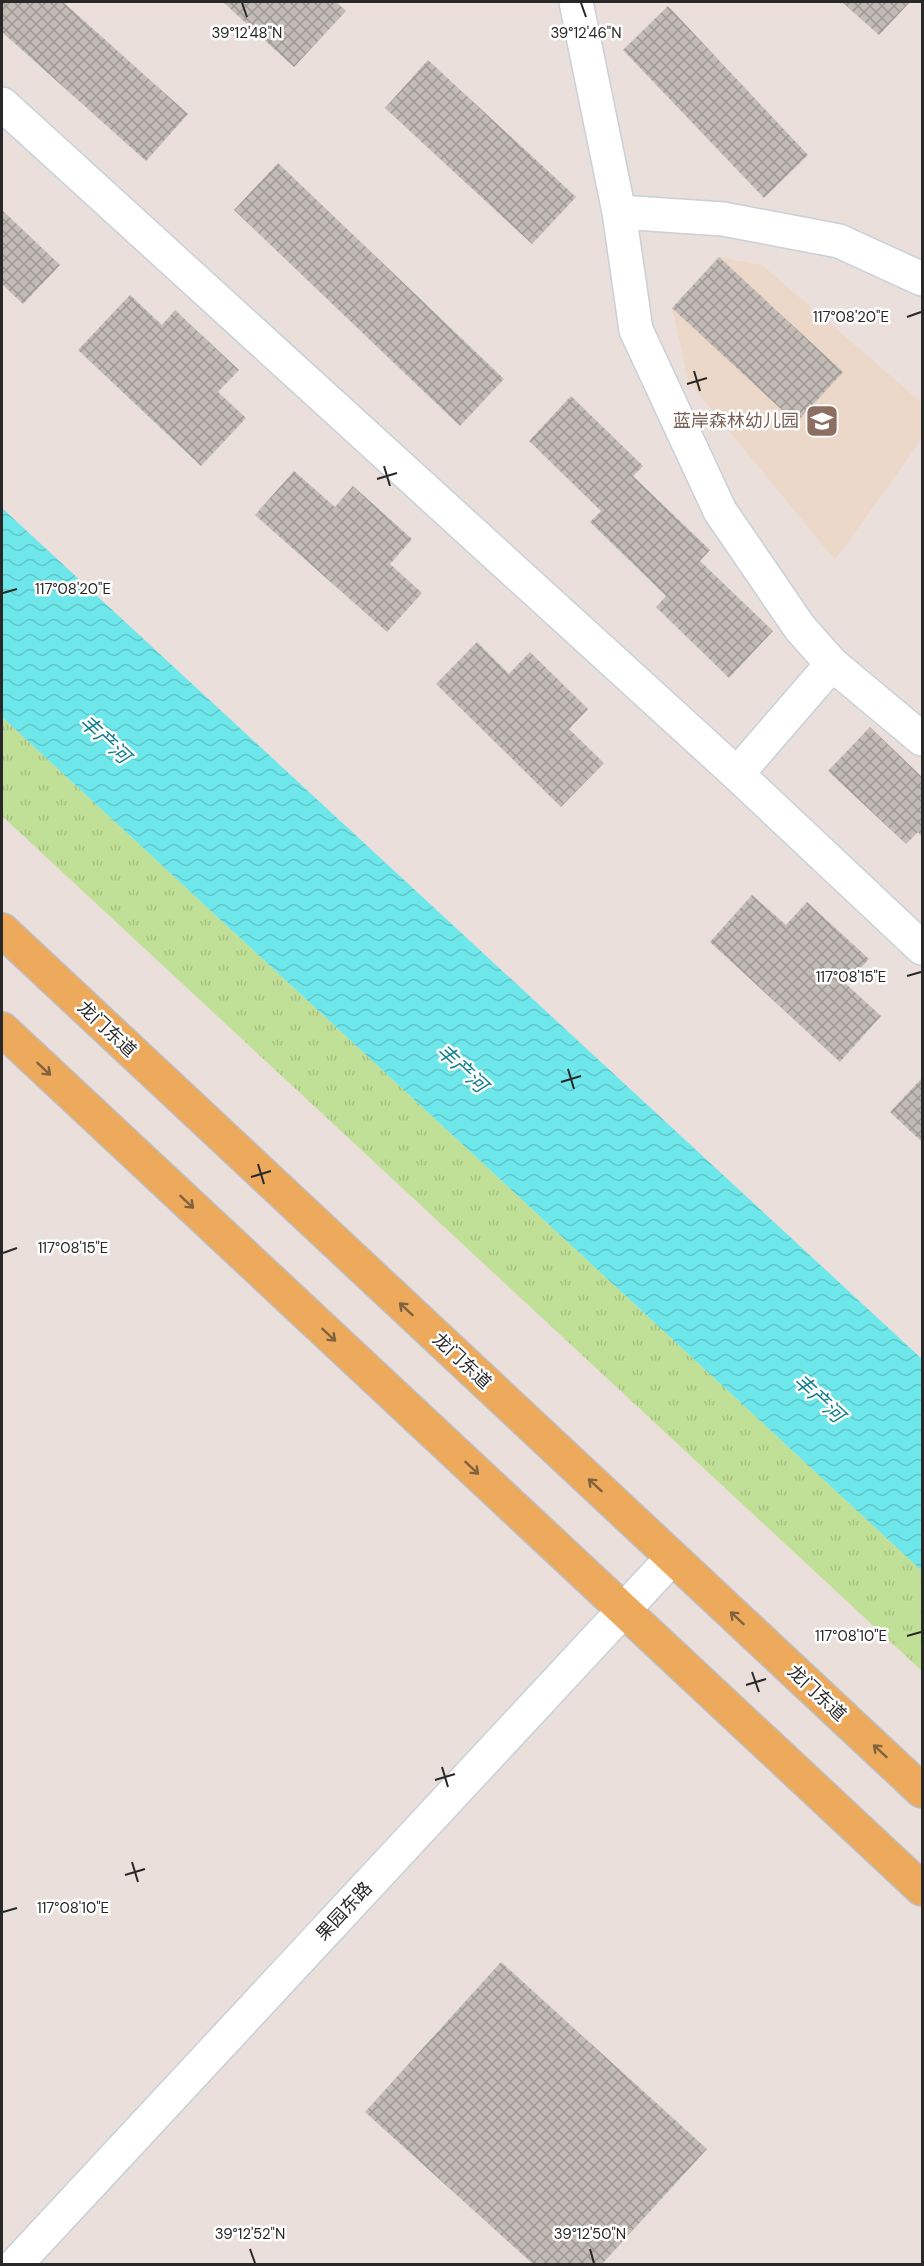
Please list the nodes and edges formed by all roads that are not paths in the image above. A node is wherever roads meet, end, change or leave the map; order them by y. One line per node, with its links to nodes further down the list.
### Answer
1 (576, 2): 3 (street)
2 (2, 104): 7 (street)
3 (619, 212): 4 (street); 5 (street)
4 (922, 279)
5 (832, 664): 6 (street); 7 (street)
6 (922, 739)
7 (737, 774): 9 (street)
8 (2, 930): 11 (main road, 龙门东道, one-way to 8)
9 (922, 948)
10 (2, 1029): 12 (main road, one-way to 12)
11 (664, 1550): 12 (street, 果园东路); 13 (main road, 龙门东道, one-way to 11)
12 (616, 1603): 14 (main road); 15 (street, 果园东路); 16 (street, 果园东路)
13 (922, 1791)
14 (922, 1889)
15 (2, 2250)
16 (16, 2265)

